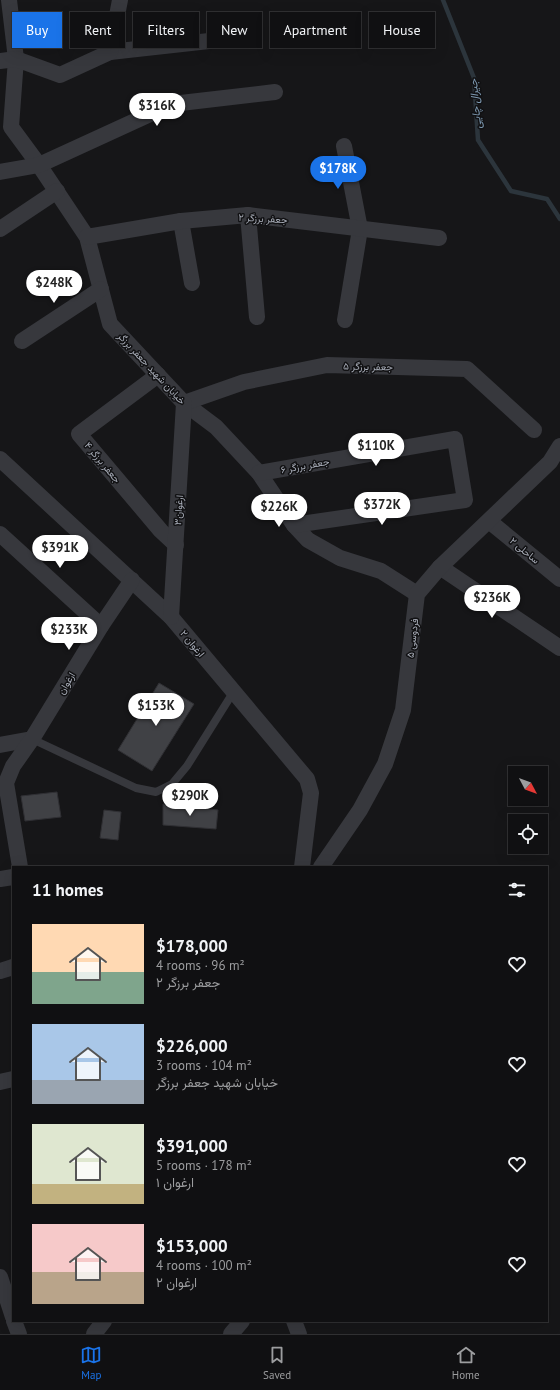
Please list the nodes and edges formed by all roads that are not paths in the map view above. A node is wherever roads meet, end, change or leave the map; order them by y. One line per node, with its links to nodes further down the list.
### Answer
1 (9, 0): 5 (street, خیابان شهید جعفر برزگر)
2 (120, 0): 4 (street)
3 (207, 41): 4 (street)
4 (110, 52): 5 (street)
5 (16, 59): 6 (street); 9 (street, خیابان شهید جعفر برزگر)
6 (0, 61)
7 (275, 92): 9 (street)
8 (344, 146): 15 (street)
9 (39, 165): 10 (street); 11 (street, خیابان شهید جعفر برزگر)
10 (0, 172)
11 (57, 191): 14 (street); 16 (street, خیابان شهید جعفر برزگر)
12 (248, 215): 13 (street, جعفر برزگر ۲); 15 (street, جعفر برزگر ۲); 20 (street)
13 (181, 220): 16 (street, جعفر برزگر ۲); 18 (street)
14 (0, 229)
15 (360, 229): 17 (street, جعفر برزگر ۲); 21 (street)
16 (87, 237): 19 (street, خیابان شهید جعفر برزگر)
17 (439, 238)
18 (192, 283)
19 (101, 289): 22 (street); 23 (street, خیابان شهید جعفر برزگر)
20 (258, 317)
21 (345, 320)
22 (22, 341)
23 (158, 375): 24 (street, خیابان شهید جعفر برزگر); 33 (street, جعفر برزگر ۴)
24 (184, 404): 25 (street, جعفر برزگر ۵); 29 (street, خیابان شهید جعفر برزگر); 33 (street, ارغوان۳)
25 (534, 430)
26 (560, 446): 28 (street)
27 (0, 459): 36 (street, ارغوان ۲)
28 (555, 466): 30 (street)
29 (259, 473): 31 (street, خیابان شهید جعفر برزگر); 31 (street, جعفر برزگر ۶)
30 (489, 521): 34 (street); 35 (street, ساحلی ۲)
31 (294, 525): 37 (street, خیابان شهید جعفر برزگر)
32 (0, 534): 39 (street)
33 (176, 545): 38 (street, ارغوان۳)
34 (440, 567): 37 (street); 40 (street)
35 (560, 579)
36 (132, 580): 38 (street, ارغوان ۲); 39 (street, ارغوان)
37 (417, 594): 47 (street, فردوسی ۵)
38 (171, 617): 41 (street, ارغوان ۲)
39 (101, 626): 42 (street, ارغوان)
40 (560, 648)
41 (234, 691): 42 (lane); 46 (street, ارغوان ۲)
42 (32, 739): 43 (street); 44 (street, ارغوان)
43 (0, 745)
44 (4, 805): 45 (street, ارغوان)
45 (20, 866)
46 (302, 866)
47 (323, 866)
48 (12, 877): 49 (street)
49 (0, 879)
50 (12, 967): 51 (street)
51 (0, 972)
52 (12, 1079): 53 (street)
53 (0, 1082)
54 (0, 1277): 55 (street)
55 (12, 1314)
56 (14, 1322): 60 (street)
57 (103, 1322): 61 (street)
58 (241, 1322): 62 (street)
59 (294, 1322): 63 (street)
60 (19, 1334)
61 (94, 1334)
62 (231, 1334)
63 (298, 1334)

